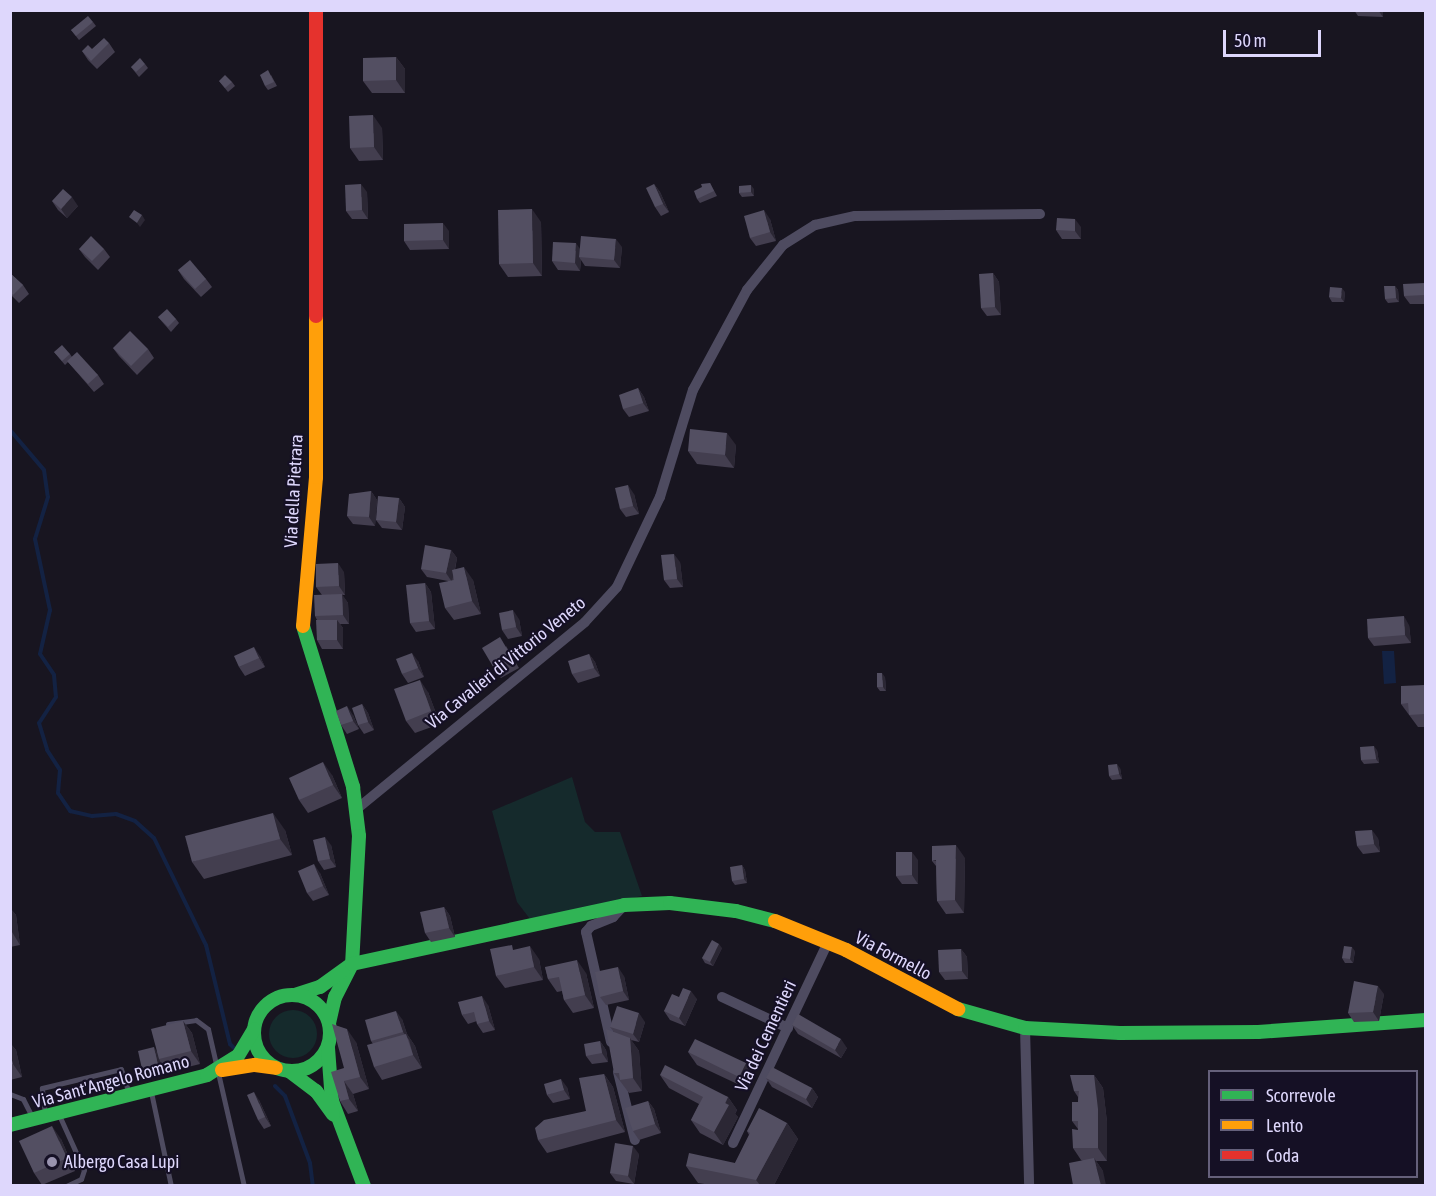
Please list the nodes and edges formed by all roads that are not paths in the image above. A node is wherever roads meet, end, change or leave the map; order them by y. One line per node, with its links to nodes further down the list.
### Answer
1 (316, 10): 3 (main road, Via della Pietrara)
2 (1040, 214): 3 (street, Via Cavalieri di Vittorio Veneto)
3 (358, 808): 6 (main road, Via della Pietrara)
4 (624, 905): 5 (main road, Via Formello); 6 (main road, Via Formello); 24 (street)
5 (828, 942): 12 (street, Via dei Cementieri); 13 (main road, Via Formello)
6 (352, 964): 7 (main road); 10 (main road)
7 (295, 995): 10 (main road); 14 (main road)
8 (722, 997): 12 (street)
9 (1425, 1020): 13 (main road, Via Formello)
10 (329, 1022): 15 (main road)
11 (168, 1024): 16 (lane)
12 (788, 1028): 25 (street, Via dei Cementieri)
13 (1025, 1028): 30 (street)
14 (254, 1029): 16 (main road, Via Sant'Angelo Romano); 17 (main road)
15 (328, 1047): 17 (main road); 23 (main road)
16 (219, 1070): 17 (main road, Via Sant'Angelo Romano); 18 (main road, Via Sant'Angelo Romano); 28 (lane)
17 (284, 1070): 23 (main road)
18 (150, 1092): 20 (main road, Via Sant'Angelo Romano); 27 (lane)
19 (10, 1094): 21 (lane)
20 (131, 1097): 21 (main road, Via Sant'Angelo Romano); 21 (lane)
21 (46, 1118): 22 (main road, Via Sant'Angelo Romano); 26 (lane)
22 (10, 1125)
23 (340, 1127): 29 (main road)
24 (635, 1140)
25 (733, 1143)
26 (66, 1185)
27 (171, 1185)
28 (244, 1185)
29 (364, 1185)
30 (1029, 1185)

